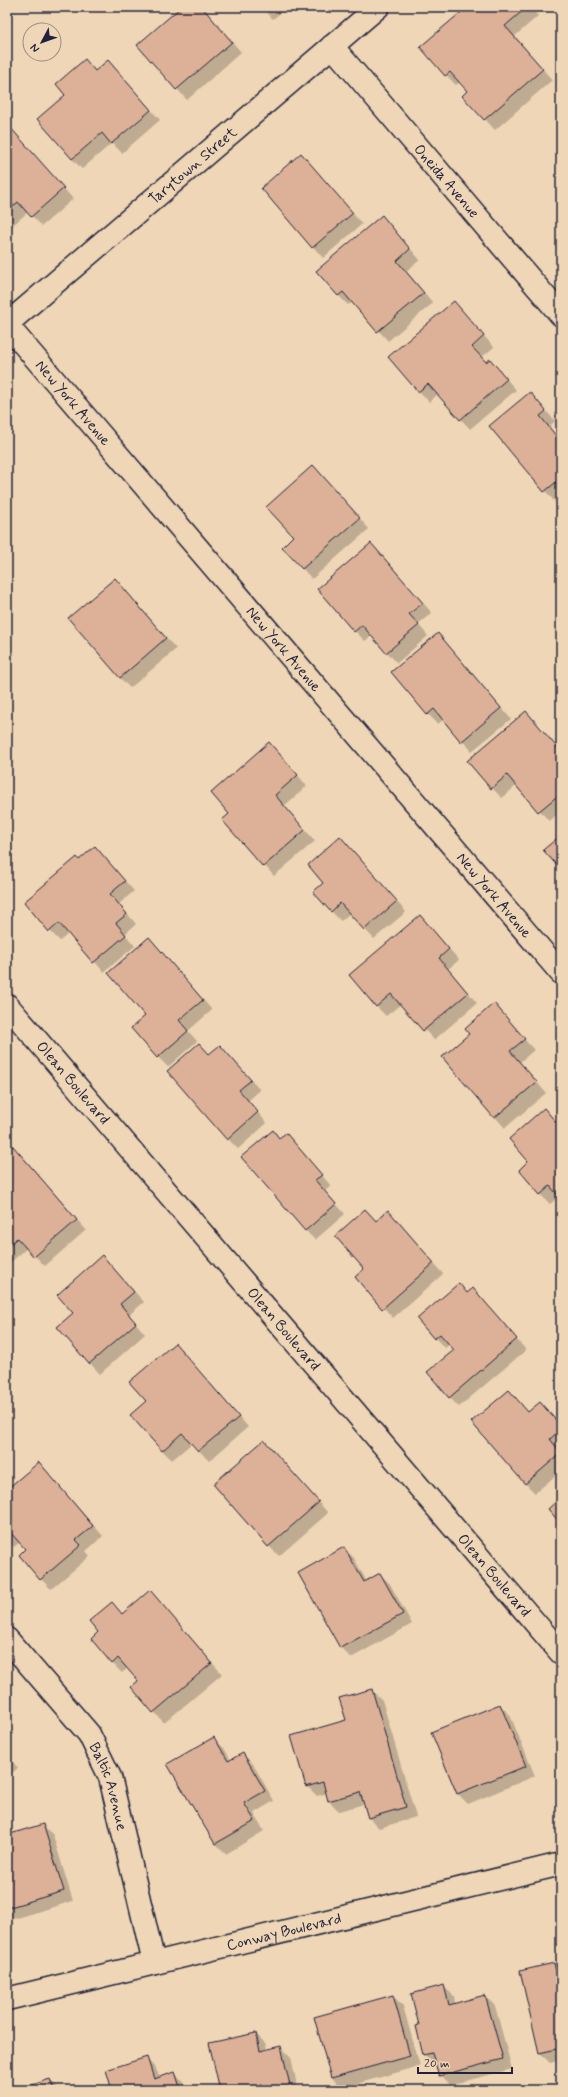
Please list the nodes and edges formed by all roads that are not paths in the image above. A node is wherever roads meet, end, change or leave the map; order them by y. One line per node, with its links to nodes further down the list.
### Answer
1 (378, 7): 2 (street, Tarytown Street)
2 (332, 46): 3 (street, Oneida Avenue); 4 (street, Tarytown Street)
3 (561, 315)
4 (7, 325): 5 (street, New York Avenue)
5 (561, 973)
6 (7, 1005): 8 (street, Olean Boulevard)
7 (7, 1639): 10 (street, Baltic Avenue)
8 (561, 1653)
9 (561, 1864): 10 (street, Conway Boulevard)
10 (154, 1963): 11 (street, Conway Boulevard)
11 (7, 1999)

